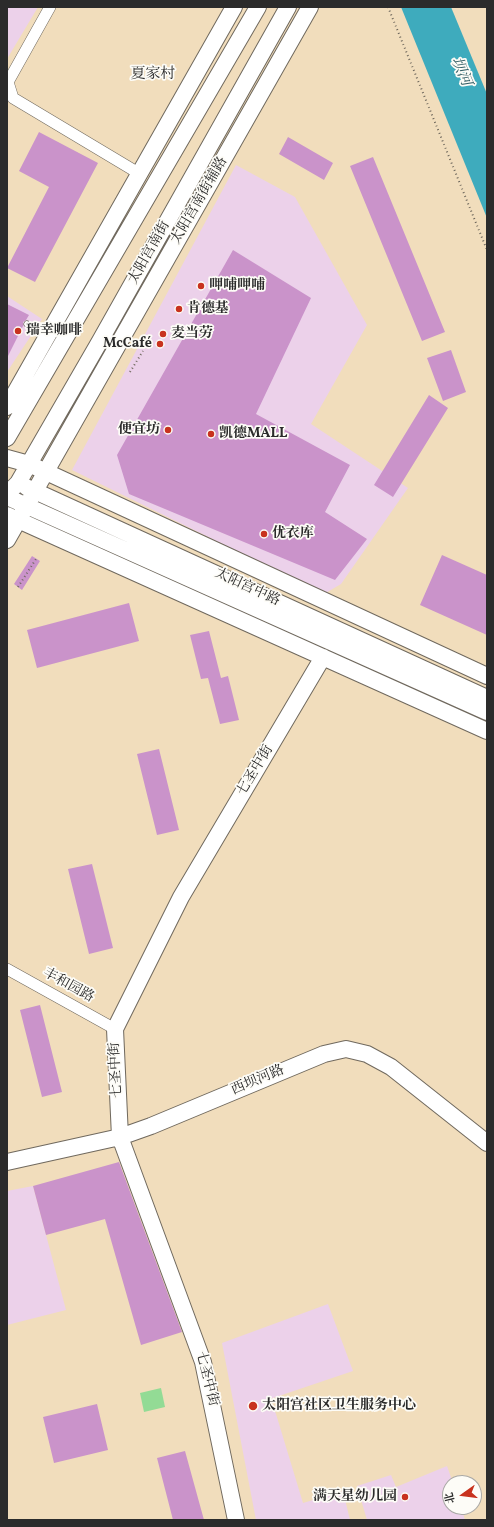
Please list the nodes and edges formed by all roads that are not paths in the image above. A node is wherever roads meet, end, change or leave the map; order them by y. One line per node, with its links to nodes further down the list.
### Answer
1 (50, 7): 6 (street)
2 (234, 7): 6 (street)
3 (258, 7): 10 (street)
4 (288, 7): 12 (street, 太阳宫南街)
5 (310, 7): 13 (street, 太阳宫南街辅路)
6 (140, 174): 8 (street)
7 (27, 324): 8 (lane)
8 (47, 337): 9 (street)
9 (7, 407)
10 (7, 438)
11 (7, 458): 12 (street, 太阳宫中路)
12 (29, 464): 13 (street, 太阳宫中路); 14 (street, 太阳宫南街)
13 (46, 472): 15 (street, 太阳宫南街辅路); 18 (street, 太阳宫中路)
14 (10, 489): 15 (street, 太阳宫中路); 16 (street, 太阳宫中路)
15 (35, 491): 16 (street, 太阳宫南街辅路); 19 (street, 太阳宫中路)
16 (17, 514): 17 (street, 太阳宫南街辅路); 22 (street, 太阳宫中路); 23 (street, 太阳宫中路)
17 (7, 540)
18 (221, 552): 19 (street); 21 (street, 太阳宫中路)
19 (211, 572): 20 (street, 太阳宫中路)
20 (320, 622): 21 (street); 26 (street, 太阳宫中路)
21 (373, 623): 25 (street, 太阳宫中路)
22 (299, 628): 24 (street); 27 (street, 太阳宫中路)
23 (324, 657): 24 (street, 太阳宫中路); 30 (street, 七圣中街)
24 (358, 673): 28 (street, 太阳宫中路)
25 (487, 676)
26 (487, 698)
27 (487, 712)
28 (487, 731)
29 (7, 969): 30 (street, 丰和园路)
30 (115, 1029): 31 (street, 七圣中街)
31 (120, 1137): 32 (street, 西坝河路); 33 (street, 西坝河路); 34 (street, 七圣中街)
32 (487, 1143)
33 (7, 1162)
34 (236, 1520)

